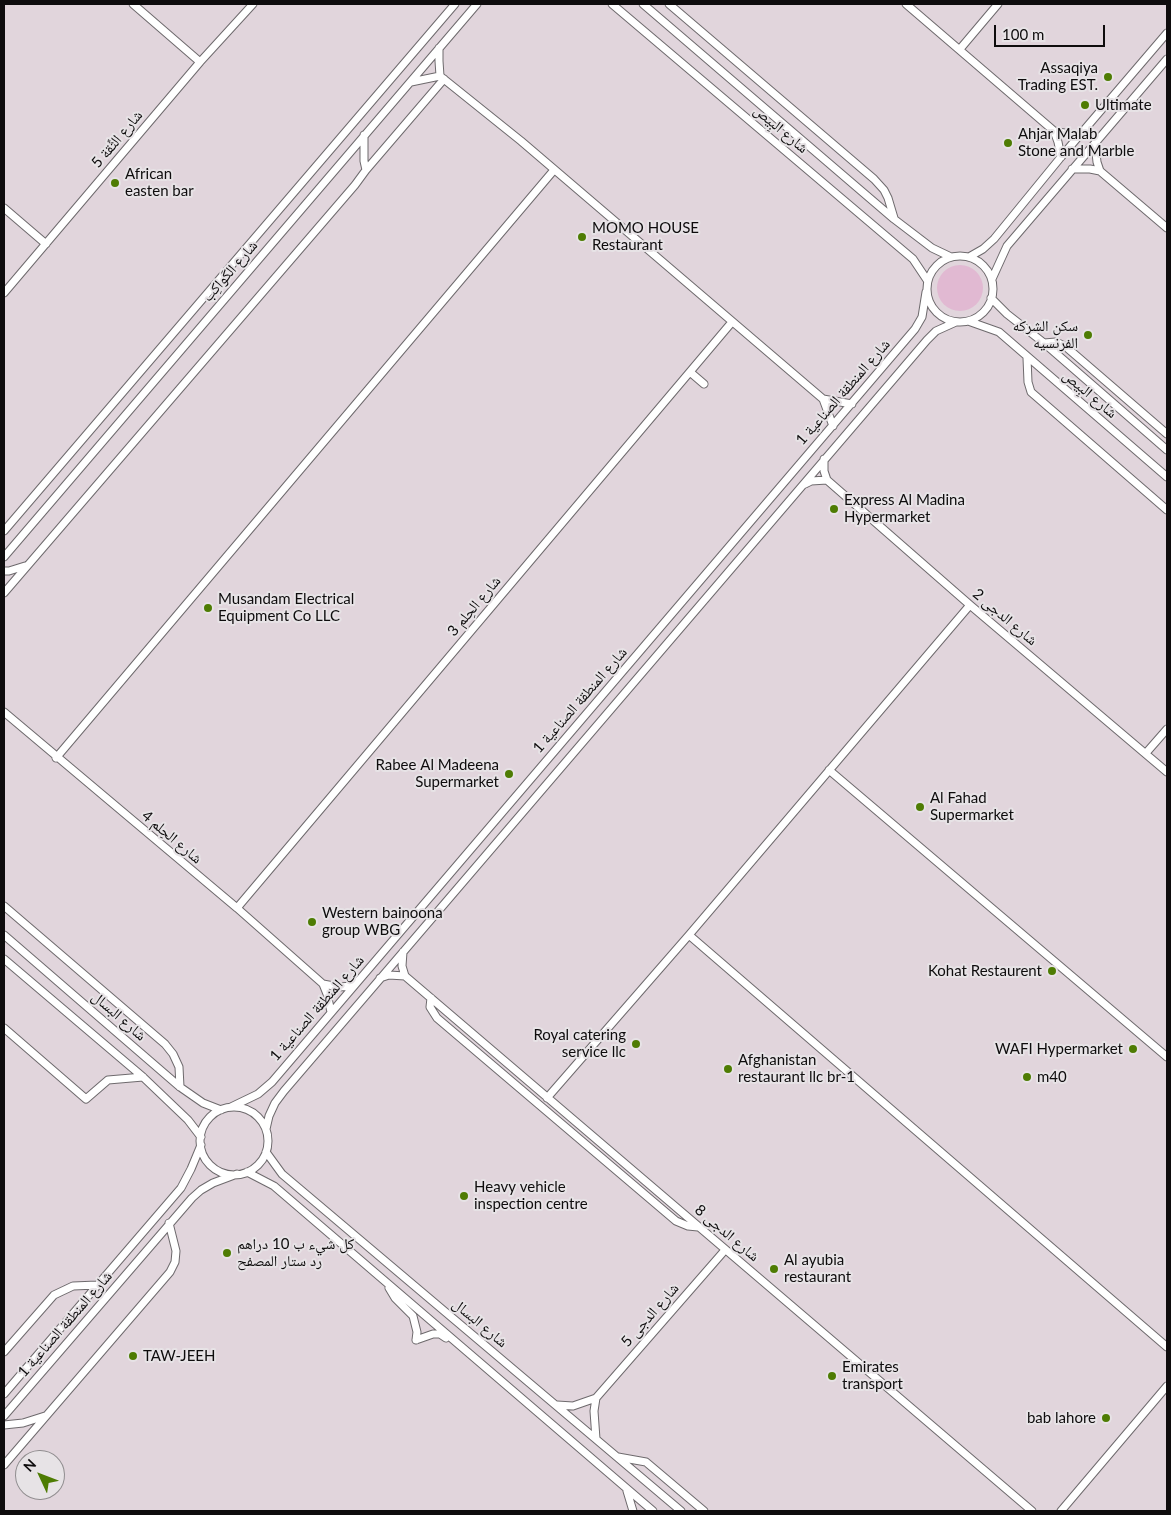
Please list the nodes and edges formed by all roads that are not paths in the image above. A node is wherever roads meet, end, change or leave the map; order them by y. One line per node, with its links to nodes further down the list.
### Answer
1 (132, 4): 14 (street)
2 (252, 4): 14 (street, شارع الثِّقة 5)
3 (455, 4): 54 (street, شارع الكَواكِب)
4 (477, 4): 11 (street, شارع الكَواكِب)
5 (612, 4): 33 (street, شارع البِيص)
6 (643, 4): 27 (street, شارع البِيص)
7 (669, 4): 27 (street)
8 (906, 4): 12 (street)
9 (998, 4): 12 (street)
10 (1167, 33): 19 (street)
11 (440, 47): 15 (street); 16 (street, شارع الكَواكِب)
12 (960, 49): 17 (street)
13 (1167, 59): 20 (street)
14 (200, 62): 29 (street, شارع الثِّقة 5)
15 (442, 77): 16 (street); 23 (street); 24 (street)
16 (411, 82): 18 (street, شارع الكَواكِب)
17 (1054, 131): 19 (street); 21 (street)
18 (364, 135): 23 (street); 55 (street, شارع الكَواكِب)
19 (1079, 136): 21 (street)
20 (1095, 144): 22 (street); 25 (street)
21 (1061, 157): 31 (street)
22 (1072, 169): 25 (street); 32 (street)
23 (366, 170): 56 (street)
24 (554, 170): 38 (street); 63 (street)
25 (1100, 171): 28 (street)
26 (4, 208): 29 (street)
27 (894, 219): 30 (street, شارع البِيص)
28 (1167, 228)
29 (46, 244): 35 (street, شارع الثِّقة 5)
30 (951, 257): 31 (street); 33 (street)
31 (969, 257): 32 (street)
32 (992, 279): 36 (street)
33 (928, 280): 34 (street)
34 (926, 292): 39 (street); 45 (street, شارع المنطقة الصناعية 1)
35 (4, 293)
36 (991, 298): 37 (street); 40 (street, شارع البِيص)
37 (968, 321): 39 (street); 41 (street, شارع البِيص)
38 (732, 322): 42 (street, شارع الحِلم 3); 44 (street)
39 (956, 322): 49 (street, شارع المنطقة الصناعية 1)
40 (1044, 343): 47 (street); 48 (street, شارع البِيص)
41 (1027, 358): 50 (street, شارع البِيص); 53 (street)
42 (690, 372): 43 (street); 67 (street, شارع الحِلم 3)
43 (704, 384)
44 (823, 399): 45 (street); 46 (street)
45 (852, 404): 46 (street, شارع المنطقة الصناعية 1)
46 (833, 426): 75 (street, شارع المنطقة الصناعية 1)
47 (1167, 434)
48 (1167, 450)
49 (824, 460): 51 (street); 52 (street, شارع المنطقة الصناعية 1)
50 (1167, 477)
51 (827, 480): 52 (street); 59 (street, شارع الدجى 2)
52 (801, 486): 70 (street, شارع المنطقة الصناعية 1)
53 (1167, 510)
54 (4, 531)
55 (4, 557)
56 (29, 564): 57 (street); 58 (street)
57 (4, 571)
58 (4, 593)
59 (970, 605): 62 (street, شارع الدجى 2); 64 (street)
60 (4, 712): 63 (street, شارع الحِلم 4)
61 (1167, 729): 62 (street)
62 (1146, 753): 65 (street, شارع الدجى 2)
63 (56, 758): 67 (street, شارع الحِلم 4)
64 (829, 770): 69 (street); 79 (street)
65 (1167, 772)
66 (4, 906): 81 (street)
67 (236, 908): 74 (street, شارع الحِلم 4)
68 (4, 935): 81 (street, شارع البسال)
69 (689, 935): 82 (street); 97 (street)
70 (403, 951): 72 (street); 73 (street, شارع المنطقة الصناعية 1)
71 (4, 959): 80 (street, شارع البسال)
72 (405, 976): 73 (street); 76 (street, شارع الدجى 8)
73 (380, 978): 85 (street, شارع المنطقة الصناعية 1)
74 (322, 984): 75 (street); 77 (street, شارع الحِلم 4)
75 (353, 986): 77 (street, شارع المنطقة الصناعية 1)
76 (431, 998): 82 (street, شارع الدجى 8); 92 (street)
77 (331, 1012): 83 (street, شارع المنطقة الصناعية 1)
78 (4, 1028): 80 (street)
79 (1167, 1057)
80 (143, 1077): 86 (street, شارع البسال)
81 (180, 1087): 84 (street, شارع البسال)
82 (547, 1098): 92 (street, شارع الدجى 8)
83 (231, 1107): 84 (street); 85 (street)
84 (221, 1110): 86 (street)
85 (266, 1130): 88 (street)
86 (201, 1137): 87 (street)
87 (201, 1145): 90 (street); 95 (street, شارع المنطقة الصناعية 1)
88 (266, 1152): 89 (street); 102 (street, شارع البسال)
89 (247, 1172): 90 (street); 94 (street, شارع البسال)
90 (237, 1174): 91 (street, شارع المنطقة الصناعية 1)
91 (169, 1223): 103 (street); 104 (street, شارع المنطقة الصناعية 1)
92 (698, 1226): 93 (street, شارع الدجى 8)
93 (725, 1250): 101 (street, شارع الدجى 5); 114 (street, شارع الدجى 8)
94 (387, 1284): 96 (street, شارع البسال); 96 (street)
95 (97, 1285): 98 (street); 100 (street, شارع المنطقة الصناعية 1)
96 (455, 1342): 109 (street, شارع البسال)
97 (1167, 1347)
98 (5, 1349)
99 (1167, 1386): 115 (street)
100 (4, 1394)
101 (596, 1398): 102 (street); 106 (street)
102 (556, 1405): 106 (street, شارع البسال)
103 (47, 1415): 105 (street); 108 (street)
104 (4, 1416)
105 (4, 1425)
106 (596, 1439): 107 (street, شارع البسال)
107 (618, 1457): 112 (street, شارع البسال); 113 (street)
108 (4, 1465)
109 (626, 1488): 110 (street); 111 (street, شارع البسال)
110 (633, 1511)
111 (653, 1511)
112 (681, 1511)
113 (704, 1511)
114 (1032, 1511)
115 (1061, 1511)

